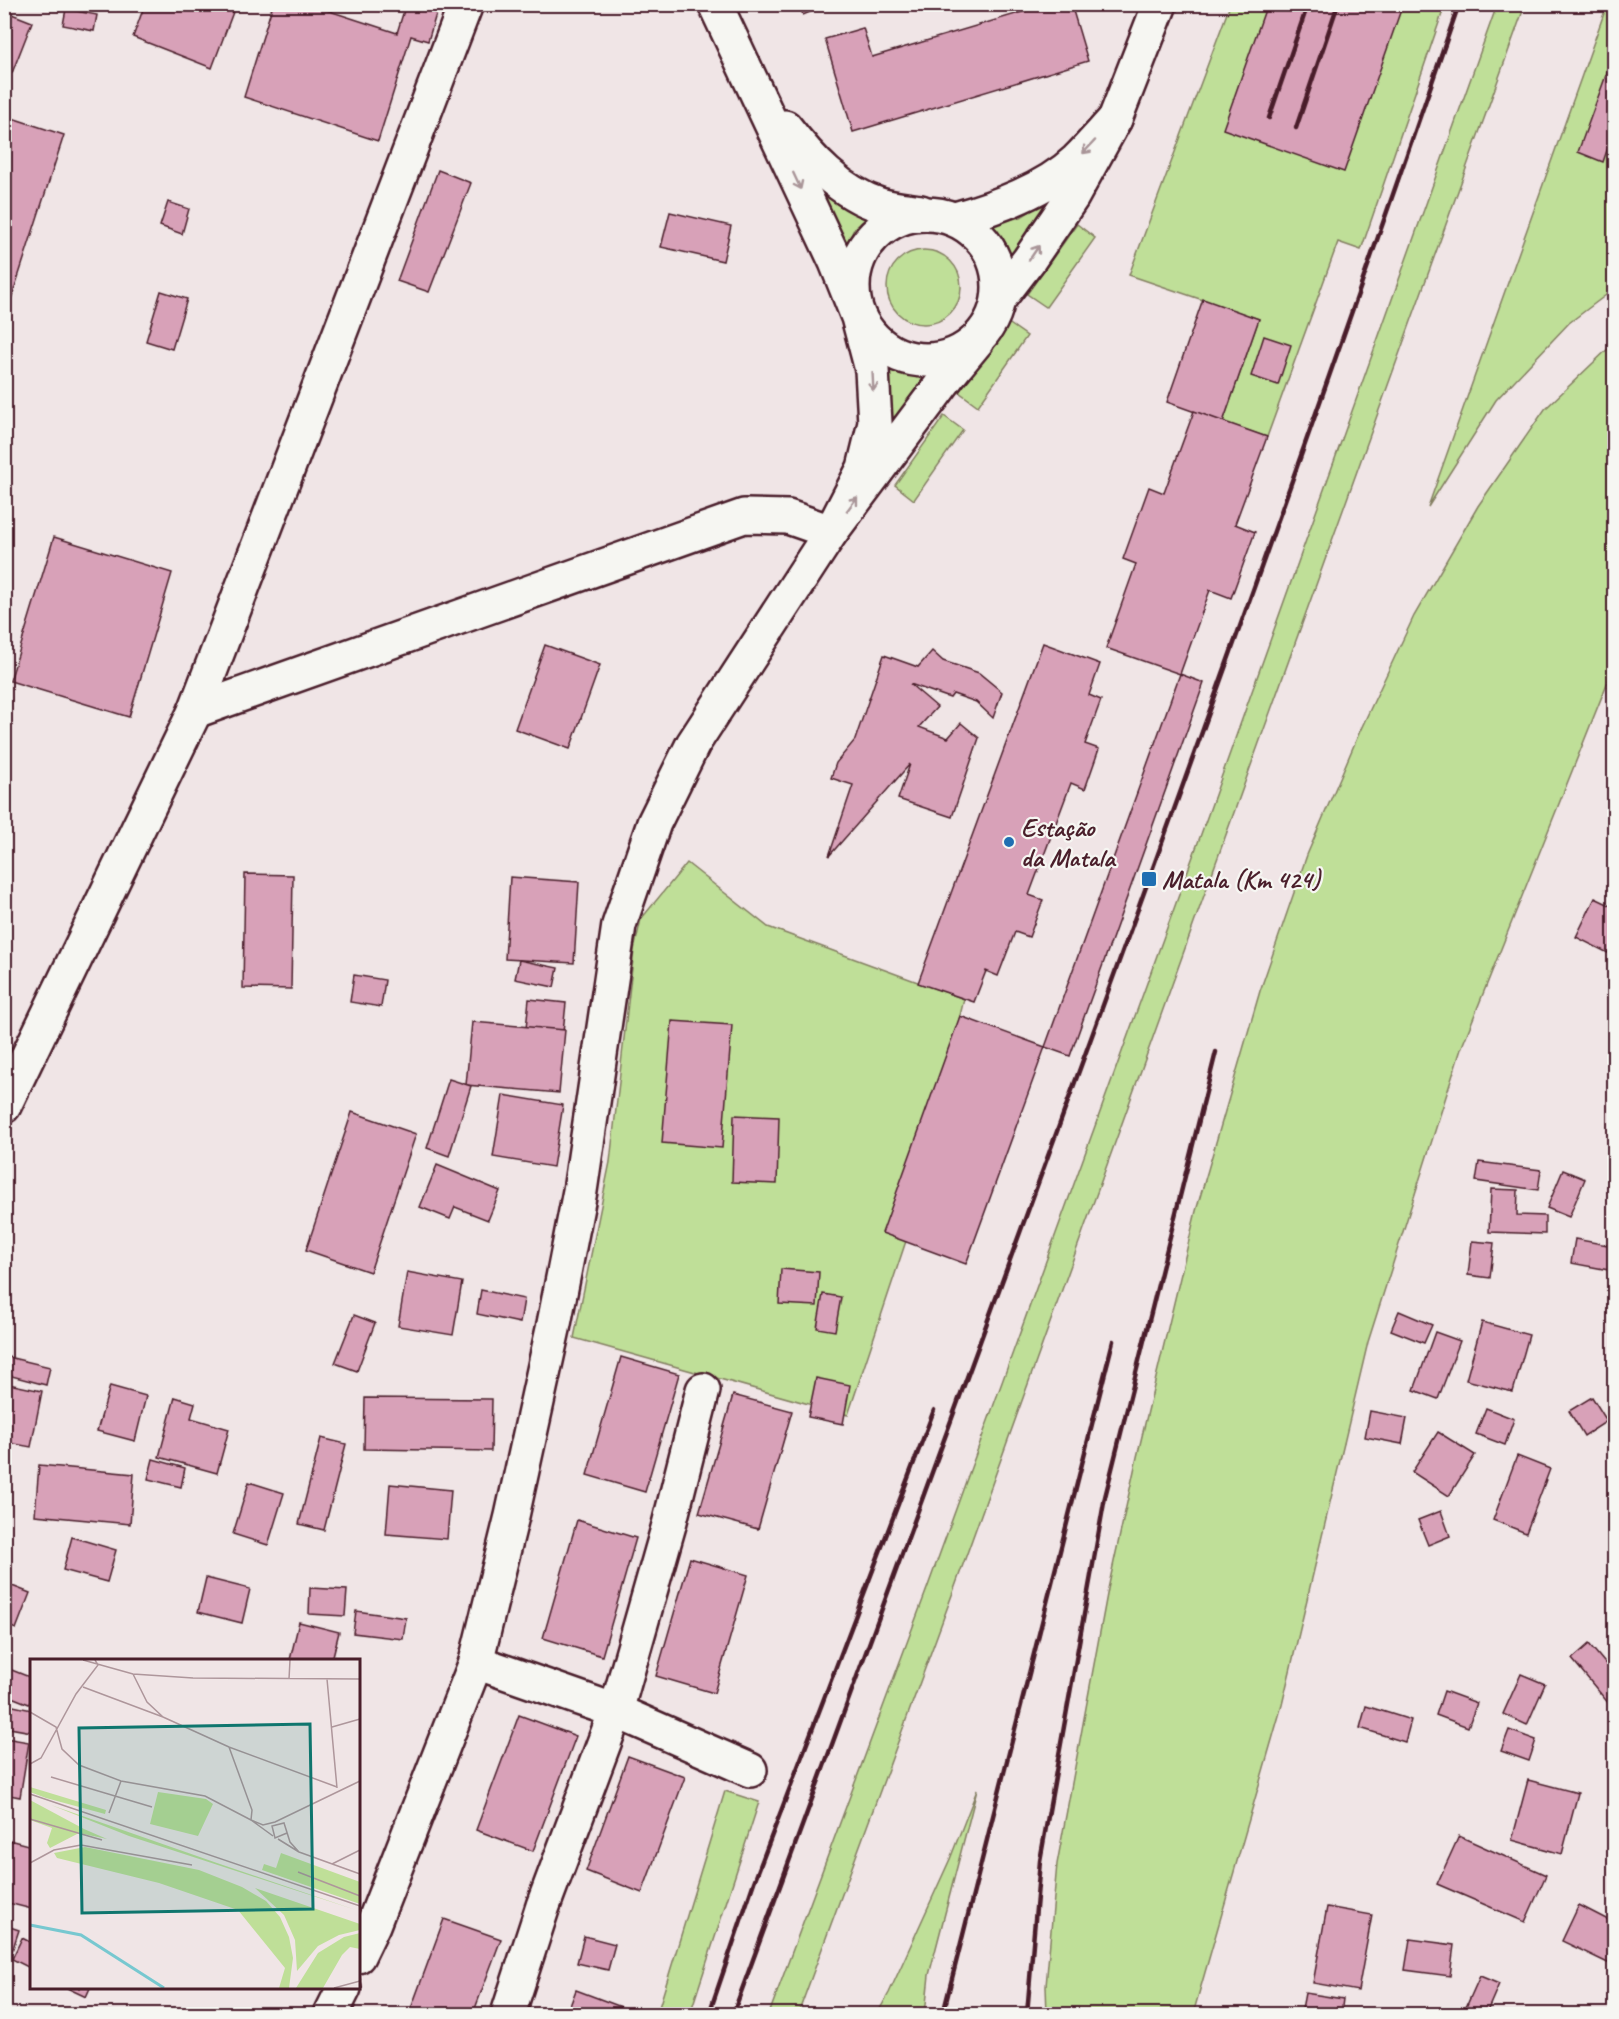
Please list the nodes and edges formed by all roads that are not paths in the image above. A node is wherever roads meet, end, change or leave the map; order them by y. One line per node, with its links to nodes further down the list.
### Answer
1 (466, 4): 11 (street)
2 (715, 4): 4 (street)
3 (1160, 4): 5 (street)
4 (756, 90): 6 (street); 8 (street, one-way to 8)
5 (1115, 119): 6 (street, one-way to 6); 7 (street, one-way to 5)
6 (943, 216): 7 (street); 8 (street)
7 (999, 299): 9 (street)
8 (858, 317): 9 (street); 10 (street, one-way to 10)
9 (977, 341): 10 (street, one-way to 9)
10 (831, 532): 11 (street); 14 (street)
11 (195, 711): 12 (street)
12 (4, 1106)
13 (703, 1390): 15 (street)
14 (476, 1662): 15 (street); 17 (street)
15 (615, 1711): 16 (street); 20 (street)
16 (750, 1770)
17 (360, 1952)
18 (344, 1989): 19 (street)
19 (331, 2014)
20 (508, 2014)

